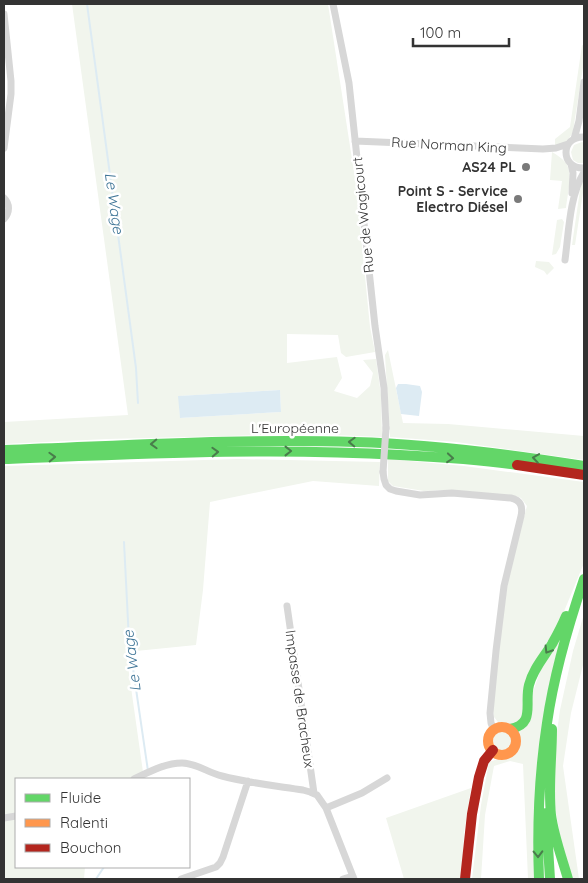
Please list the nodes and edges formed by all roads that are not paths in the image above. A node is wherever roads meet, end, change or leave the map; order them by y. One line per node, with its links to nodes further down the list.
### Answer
1 (333, 4): 5 (street, Rue de Wagicourt)
2 (4, 14): 7 (street)
3 (584, 82): 6 (street)
4 (584, 137): 6 (street, Rue Norman King)
5 (355, 141): 8 (street, Rue Norman King); 26 (street, Rue de Wagicourt, bridge)
6 (571, 141): 8 (street, Rue Norman King); 9 (street)
7 (4, 148)
8 (543, 149): 9 (street, Rue Norman King)
9 (569, 161): 10 (street, Rue Norman King); 13 (street)
10 (584, 168)
11 (584, 172): 13 (street)
12 (4, 198): 14 (street)
13 (572, 206): 15 (street)
14 (4, 219)
15 (564, 260)
16 (4, 450): 18 (main road, L'Européenne, one-way to 16)
17 (4, 459): 19 (main road, L'Européenne, one-way to 19)
18 (584, 466)
19 (584, 475)
20 (584, 575): 24 (main road, one-way to 24)
21 (584, 579): 37 (main road, one-way to 37)
22 (584, 595): 25 (main road)
23 (287, 606): 31 (street, Impasse de Bracheux)
24 (510, 729): 26 (main road); 27 (main road)
25 (552, 729): 38 (main road); 39 (main road)
26 (494, 730): 27 (main road)
27 (493, 750): 36 (main road)
28 (136, 778): 30 (street)
29 (388, 778): 32 (street)
30 (248, 781): 31 (street); 34 (street)
31 (314, 793): 32 (street)
32 (326, 808): 33 (street)
33 (353, 878): 35 (street)
34 (181, 879)
35 (343, 879)
36 (465, 879)
37 (539, 879)
38 (550, 879)
39 (568, 879)

